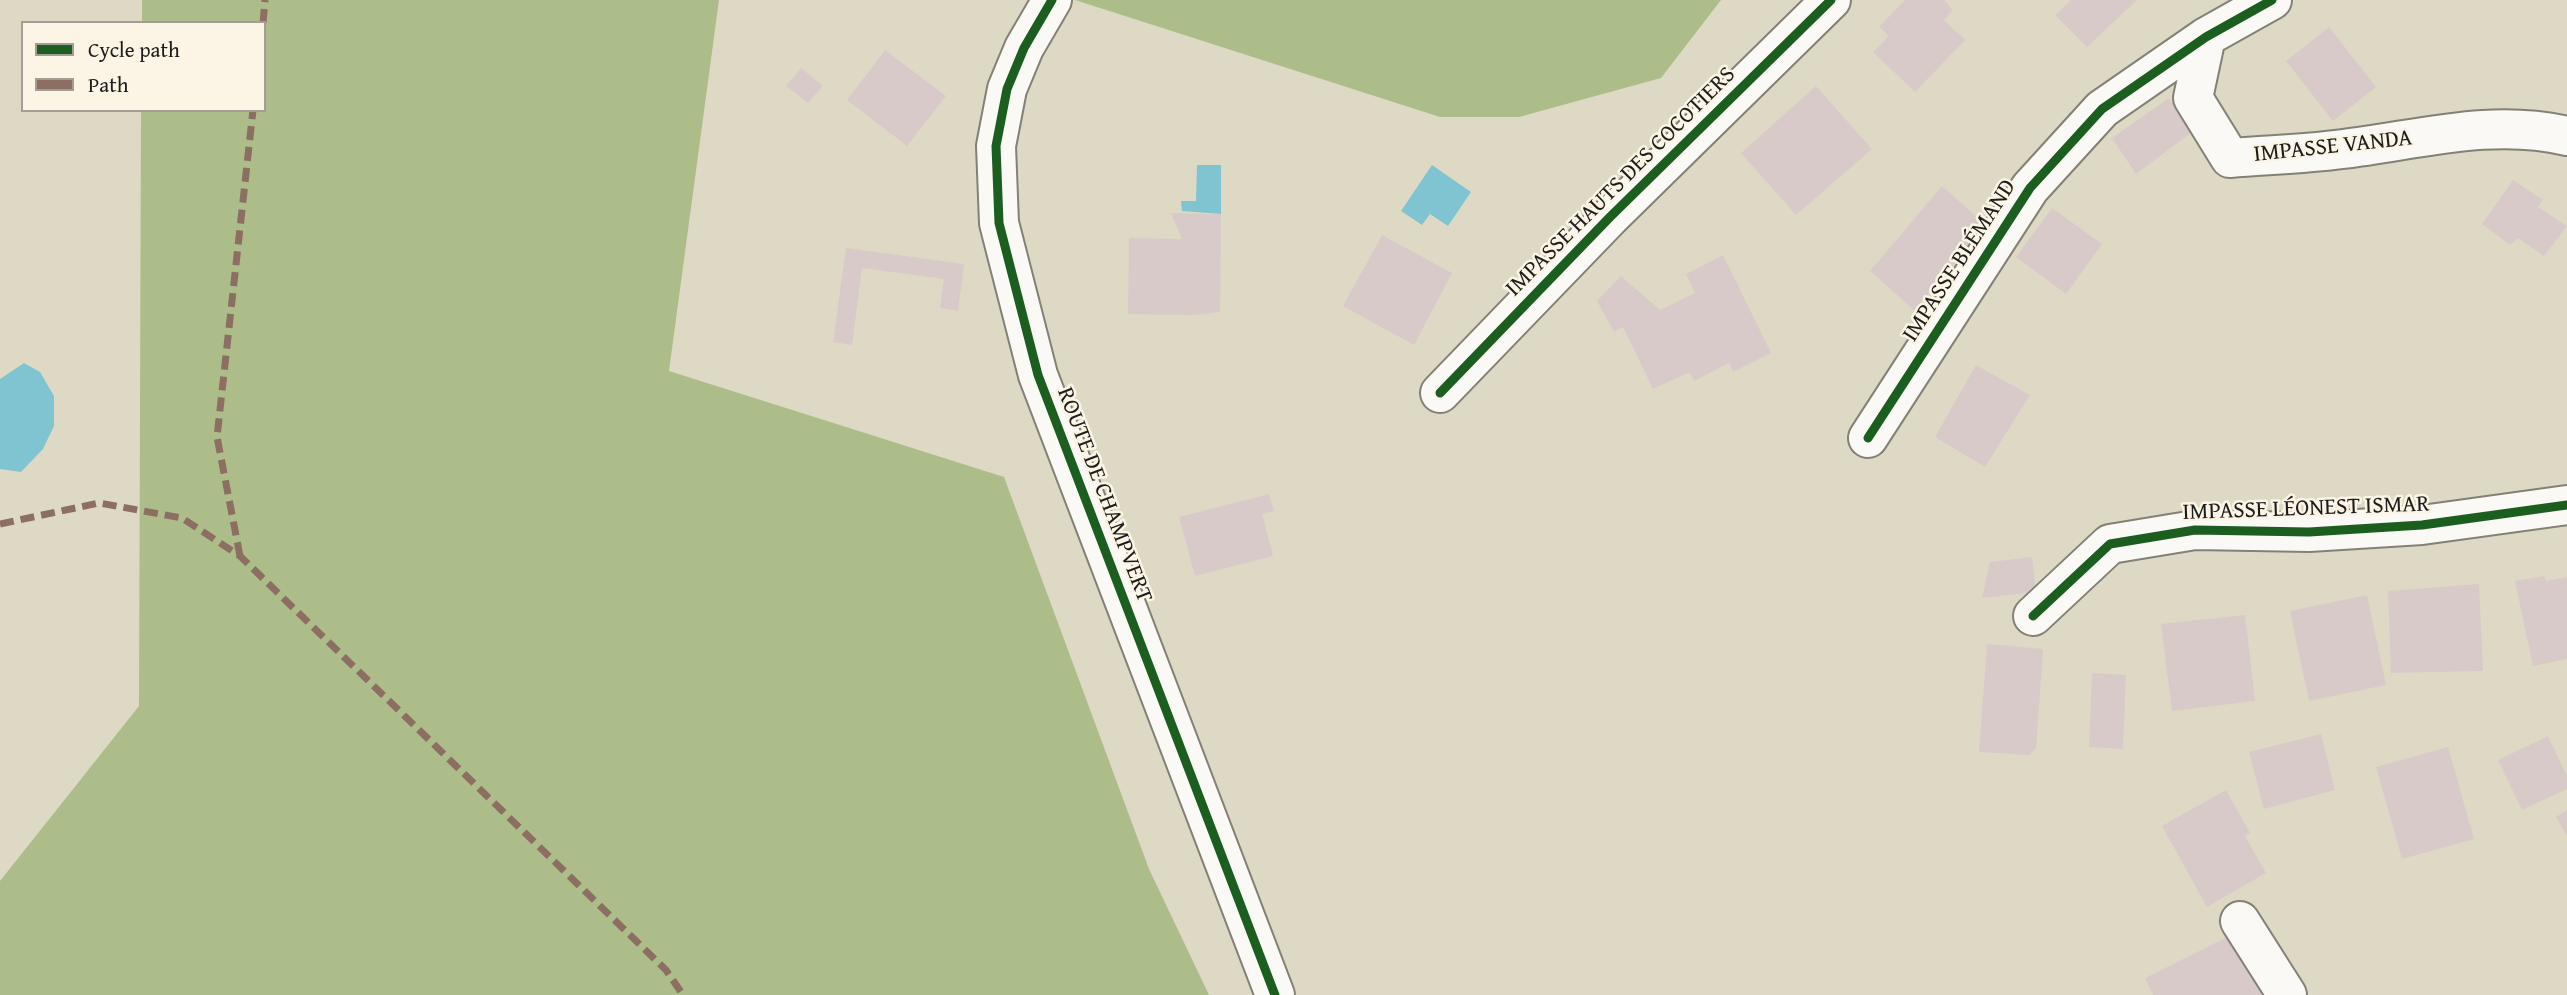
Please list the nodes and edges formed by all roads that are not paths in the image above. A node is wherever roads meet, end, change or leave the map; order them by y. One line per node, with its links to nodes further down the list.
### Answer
1 (1052, 0): 11 (street, ROUTE DE CHAMPVERT)
2 (1831, 0): 6 (street, IMPASSE HAUTS DES COCOTIERS)
3 (2272, 0): 4 (street, IMPASSE BLÉMAND)
4 (2206, 37): 5 (street, IMPASSE VANDA); 7 (street, IMPASSE BLÉMAND)
5 (2567, 136)
6 (1440, 393)
7 (1868, 438)
8 (2567, 505): 9 (street, IMPASSE LÉONEST ISMAR)
9 (2033, 616)
10 (2240, 921): 12 (street)
11 (1275, 995)
12 (2287, 995)

